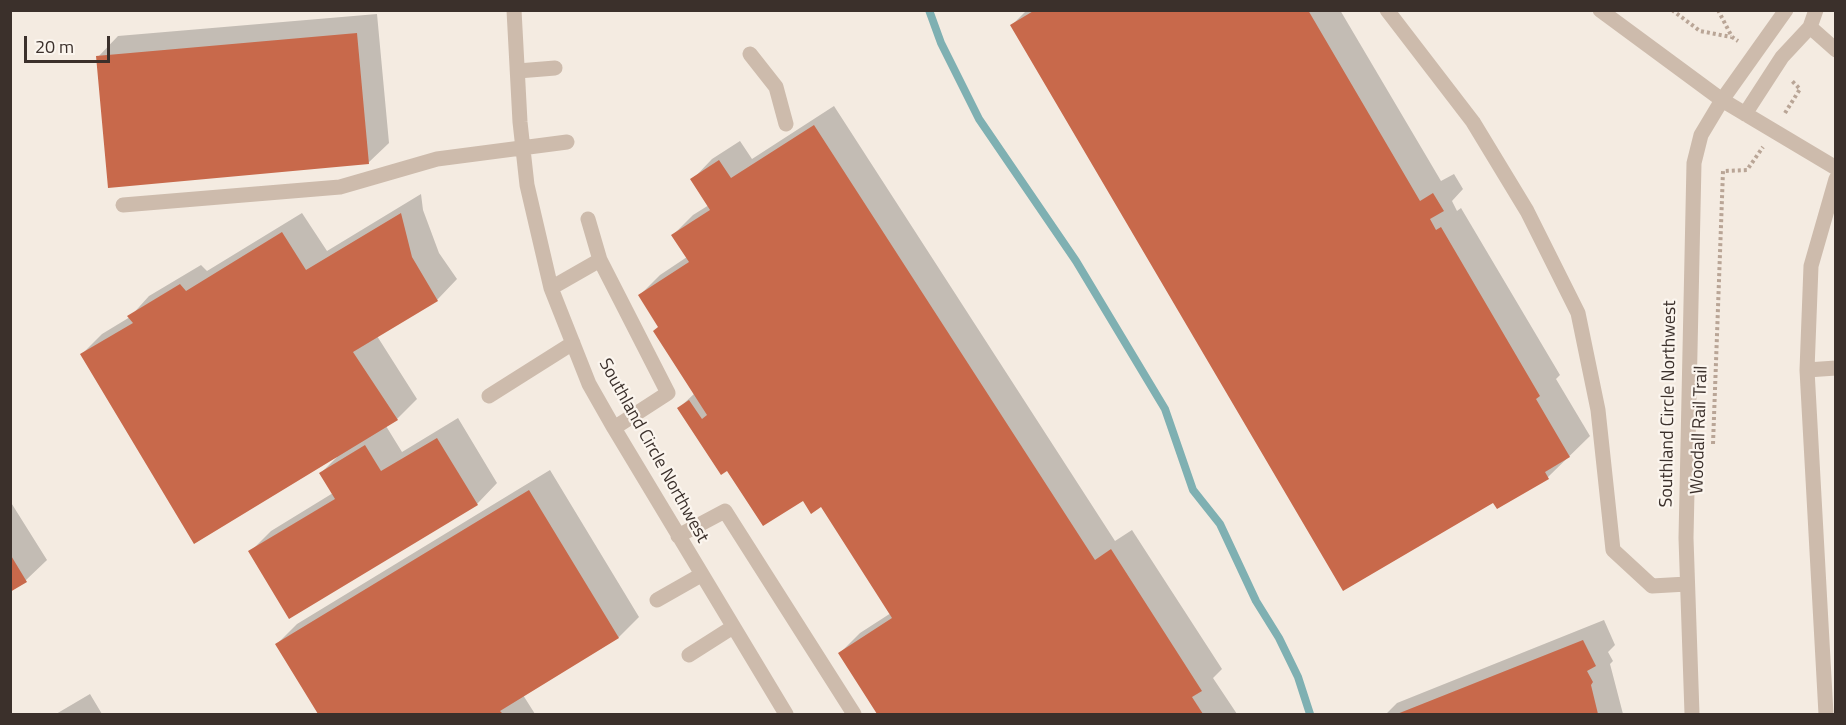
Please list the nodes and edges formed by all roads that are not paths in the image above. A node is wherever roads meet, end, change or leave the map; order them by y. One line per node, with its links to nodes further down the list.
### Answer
1 (514, 10): 10 (street, Southland Circle Northwest)
2 (1387, 10): 29 (street)
3 (1599, 10): 11 (street)
4 (1786, 10): 11 (street, Southland Circle Northwest)
5 (1816, 10): 6 (street)
6 (1810, 27): 7 (street); 12 (street)
7 (1836, 50)
8 (750, 54): 13 (street)
9 (555, 68): 10 (street)
10 (518, 71): 15 (street, Southland Circle Northwest)
11 (1722, 100): 12 (street); 29 (street, Southland Circle Northwest)
12 (1745, 114): 16 (street)
13 (786, 124)
14 (567, 142): 15 (street)
15 (523, 147): 18 (street); 21 (street, Southland Circle Northwest)
16 (1836, 168)
17 (1836, 179): 24 (street)
18 (123, 205)
19 (588, 219): 20 (street)
20 (600, 260): 21 (street); 26 (street)
21 (551, 288): 22 (street, Southland Circle Northwest)
22 (573, 344): 25 (street); 26 (street, Southland Circle Northwest)
23 (1836, 368): 24 (street)
24 (1807, 370): 36 (street)
25 (489, 396)
26 (614, 428): 27 (street, Southland Circle Northwest)
27 (678, 536): 28 (street, Southland Circle Northwest); 34 (street)
28 (701, 575): 30 (street); 31 (street, Southland Circle Northwest)
29 (1687, 584): 35 (street, Southland Circle Northwest)
30 (657, 600)
31 (733, 627): 32 (street); 33 (street, Southland Circle Northwest)
32 (689, 656)
33 (786, 714)
34 (854, 714)
35 (1692, 714)
36 (1826, 714)

